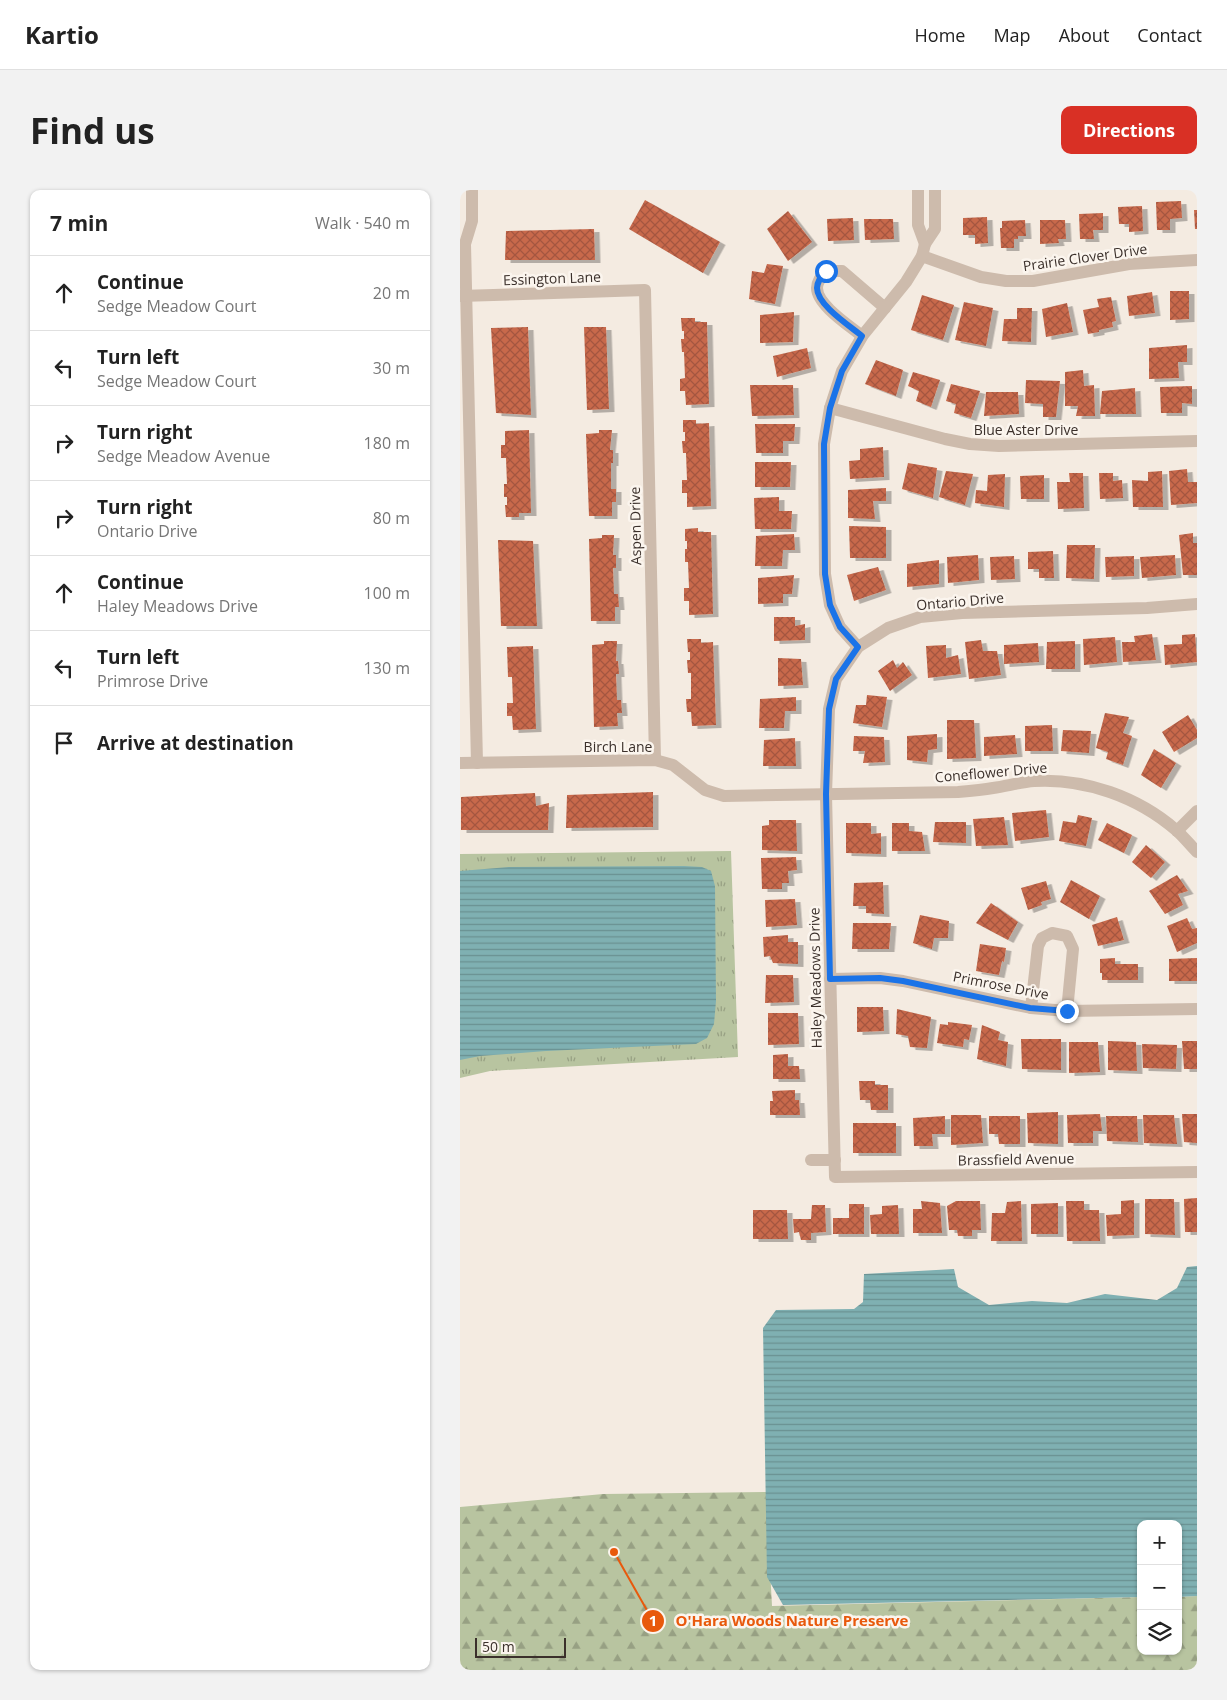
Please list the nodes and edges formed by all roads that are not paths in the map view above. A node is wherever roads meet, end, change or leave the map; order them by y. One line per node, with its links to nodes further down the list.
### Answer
1 (472, 190): 5 (street)
2 (918, 190): 6 (street)
3 (936, 190): 6 (street)
4 (460, 231): 5 (street)
5 (465, 244): 10 (street)
6 (925, 244): 7 (street)
7 (922, 256): 8 (street, Prairie Clover Drive); 11 (street)
8 (1197, 260)
9 (645, 290): 10 (street, Essington Lane); 17 (street, Aspen Drive)
10 (463, 296): 19 (street)
11 (885, 308): 12 (street); 12 (street)
12 (862, 336): 13 (street)
13 (830, 408): 14 (street, Blue Aster Drive); 16 (street)
14 (1197, 441)
15 (1197, 604): 16 (street, Ontario Drive)
16 (858, 647): 20 (street, Ontario Drive)
17 (654, 760): 19 (street, Birch Lane); 20 (street, Birch Lane)
18 (460, 763): 19 (street, Birch Lane)
19 (477, 763)
20 (826, 794): 22 (street, Coneflower Drive); 24 (street, Haley Meadows Drive)
21 (1197, 811): 22 (street)
22 (1177, 831): 23 (street, Coneflower Drive)
23 (1197, 852)
24 (830, 979): 25 (street, Primrose Drive); 29 (street, Haley Meadows Drive)
25 (1030, 1008): 27 (street, Primrose Drive); 27 (street)
26 (1197, 1008): 27 (street, Primrose Drive)
27 (1067, 1011)
28 (811, 1160): 29 (street)
29 (835, 1160): 31 (street, Haley Meadows Drive)
30 (1197, 1172): 31 (street, Brassfield Avenue)
31 (835, 1177)

